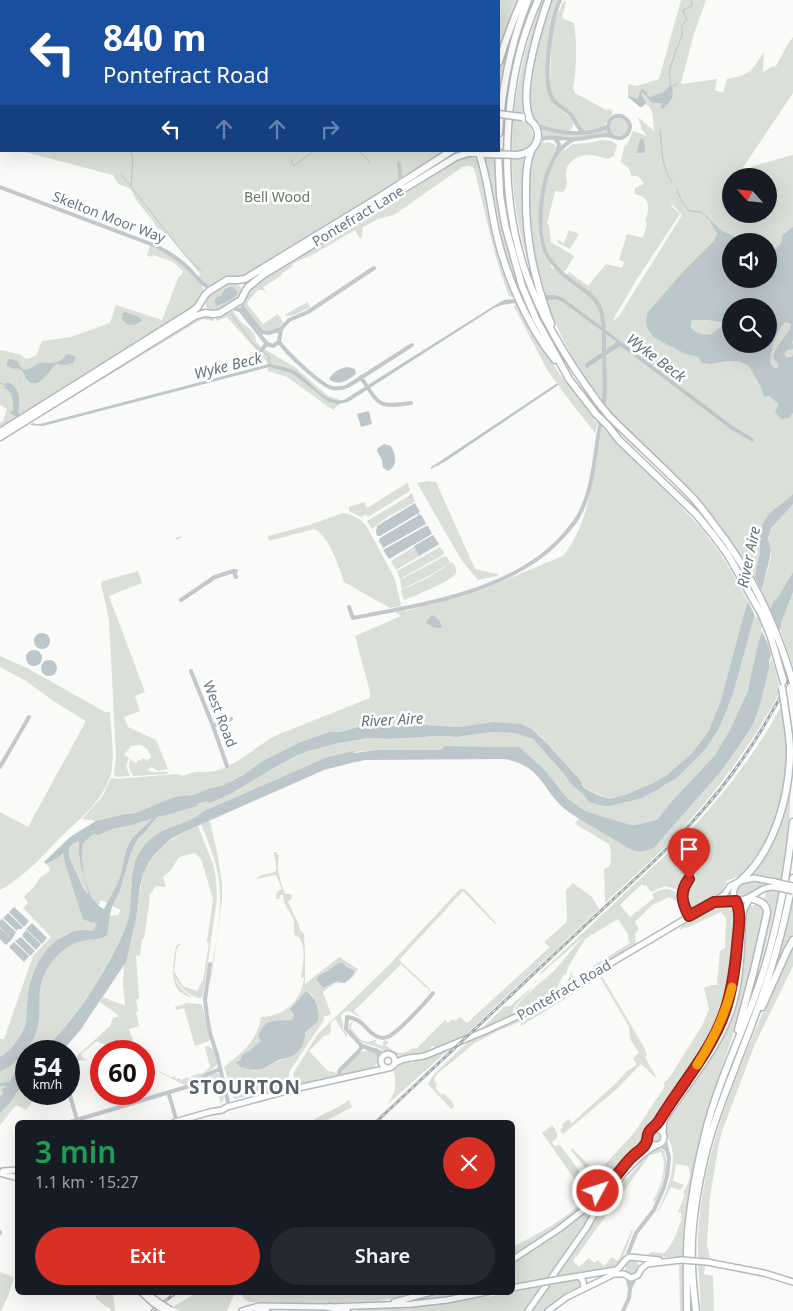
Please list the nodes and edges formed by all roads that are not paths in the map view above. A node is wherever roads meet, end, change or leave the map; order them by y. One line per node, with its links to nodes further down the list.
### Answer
1 (528, 0): 9 (highway)
2 (538, 0): 42 (highway)
3 (548, 0): 8 (highway)
4 (560, 0): 10 (street)
5 (520, 2): 6 (highway)
6 (500, 58)
7 (500, 114): 8 (highway, bridge)
8 (531, 121): 13 (street); 17 (highway)
9 (500, 122)
10 (575, 122): 12 (street); 13 (street)
11 (608, 126): 12 (street); 14 (street); 14 (street)
12 (583, 132): 13 (street)
13 (571, 133)
14 (612, 136): 16 (street)
15 (555, 138): 16 (street); 17 (street); 23 (street)
16 (574, 139): 23 (street)
17 (536, 142): 18 (highway)
18 (532, 149): 22 (highway, Pontefract Lane, bridge); 42 (highway)
19 (449, 152): 26 (highway, Pontefract Lane)
20 (498, 152): 45 (highway)
21 (468, 153): 22 (highway, Pontefract Lane); 25 (highway); 32 (highway, Pontefract Lane)
22 (480, 153): 25 (highway)
23 (557, 153): 51 (street)
24 (399, 164): 26 (street)
25 (483, 165): 45 (highway)
26 (403, 180): 29 (highway, Pontefract Lane)
27 (0, 186): 30 (street, Skelton Moor Way)
28 (374, 268): 36 (street)
29 (235, 280): 31 (highway, Pontefract Lane); 32 (highway)
30 (201, 283): 31 (street, Skelton Moor Way); 33 (street, Skelton Moor Way)
31 (213, 289): 33 (highway, Pontefract Lane)
32 (242, 296): 34 (highway, Pontefract Lane); 38 (street)
33 (204, 297): 35 (highway); 47 (highway)
34 (230, 307): 35 (highway); 40 (street)
35 (209, 313): 48 (highway)
36 (281, 330): 37 (street); 39 (street)
37 (274, 332): 38 (street); 39 (street)
38 (268, 333): 40 (street)
39 (279, 336): 40 (street)
40 (272, 343): 43 (street); 44 (street)
41 (412, 345): 44 (street)
42 (560, 346): 53 (highway, bridge)
43 (260, 354)
44 (361, 377): 46 (street)
45 (569, 379): 54 (highway, bridge)
46 (411, 402)
47 (0, 432)
48 (0, 437)
49 (236, 577): 50 (street)
50 (181, 600)
51 (349, 607)
52 (191, 671): 57 (street, West Road)
53 (793, 684)
54 (786, 698): 58 (highway); 64 (highway)
55 (29, 718): 60 (street)
56 (231, 719): 57 (street)
57 (213, 726): 59 (street, West Road)
58 (793, 734)
59 (227, 766)
60 (0, 767)
61 (793, 822): 84 (highway)
62 (693, 874): 71 (street)
63 (793, 878): 84 (highway)
64 (739, 882): 65 (main road); 69 (main road); 70 (main road, Pontefract Road)
65 (774, 884): 66 (main road, bridge); 67 (main road, bridge); 68 (main road, Pontefract Road)
66 (793, 886)
67 (793, 891)
68 (750, 898): 69 (main road, Pontefract Road); 84 (highway); 93 (main road)
69 (736, 901): 70 (main road, Pontefract Road); 92 (main road)
70 (714, 902): 71 (main road, Pontefract Road)
71 (689, 916): 78 (main road, Pontefract Road)
72 (793, 940): 84 (highway)
73 (210, 964): 82 (street)
74 (433, 993): 75 (street)
75 (362, 1046): 76 (street); 85 (street)
76 (376, 1050): 77 (street); 79 (street)
77 (389, 1055): 78 (main road, Pontefract Road); 79 (main road); 80 (main road)
78 (406, 1058): 80 (main road, Pontefract Road)
79 (381, 1061): 81 (main road); 83 (main road)
80 (394, 1064): 81 (main road)
81 (388, 1068): 83 (main road)
82 (220, 1069): 88 (street); 89 (street)
83 (370, 1072): 85 (main road)
84 (727, 1078): 136 (highway); 137 (highway)
85 (340, 1079): 88 (main road)
86 (169, 1095): 90 (street)
87 (73, 1105): 89 (street)
88 (228, 1106): 91 (main road)
89 (77, 1120)
90 (178, 1120)
91 (185, 1120)
92 (653, 1129): 93 (main road); 94 (main road)
93 (663, 1134): 95 (main road); 96 (street)
94 (648, 1140): 95 (main road); 100 (main road)
95 (658, 1145): 96 (street); 101 (main road)
96 (669, 1151): 104 (street)
97 (15, 1170): 98 (main road)
98 (0, 1173): 99 (main road)
99 (15, 1177)
100 (604, 1186): 101 (main road); 102 (main road)
101 (613, 1191): 103 (main road)
102 (598, 1195): 103 (main road); 105 (main road)
103 (606, 1201): 133 (main road)
104 (630, 1249): 106 (street); 107 (street)
105 (515, 1258)
106 (633, 1258): 107 (main road); 108 (main road); 110 (main road)
107 (626, 1259): 109 (main road)
108 (670, 1261): 110 (main road); 114 (main road, bridge)
109 (621, 1266): 111 (main road); 112 (main road)
110 (641, 1269): 113 (main road)
111 (625, 1275): 113 (main road); 116 (main road); 117 (street)
112 (579, 1276): 115 (main road, bridge); 116 (main road)
113 (636, 1276): 117 (street)
114 (793, 1282)
115 (515, 1287)
116 (584, 1288): 134 (main road)
117 (630, 1288): 135 (street)
118 (145, 1295): 122 (main road)
119 (148, 1295): 122 (main road)
120 (420, 1295): 123 (main road)
121 (471, 1295): 123 (main road)
122 (155, 1302): 127 (main road, bridge); 128 (main road, bridge)
123 (384, 1304): 125 (main road)
124 (289, 1306): 125 (main road); 126 (main road); 131 (main road)
125 (329, 1307): 132 (highway)
126 (250, 1308): 129 (main road); 130 (main road)
127 (172, 1310)
128 (165, 1311)
129 (242, 1311)
130 (267, 1311)
131 (282, 1311)
132 (346, 1311)
133 (528, 1311)
134 (548, 1311)
135 (623, 1311)
136 (687, 1311)
137 (696, 1311)

